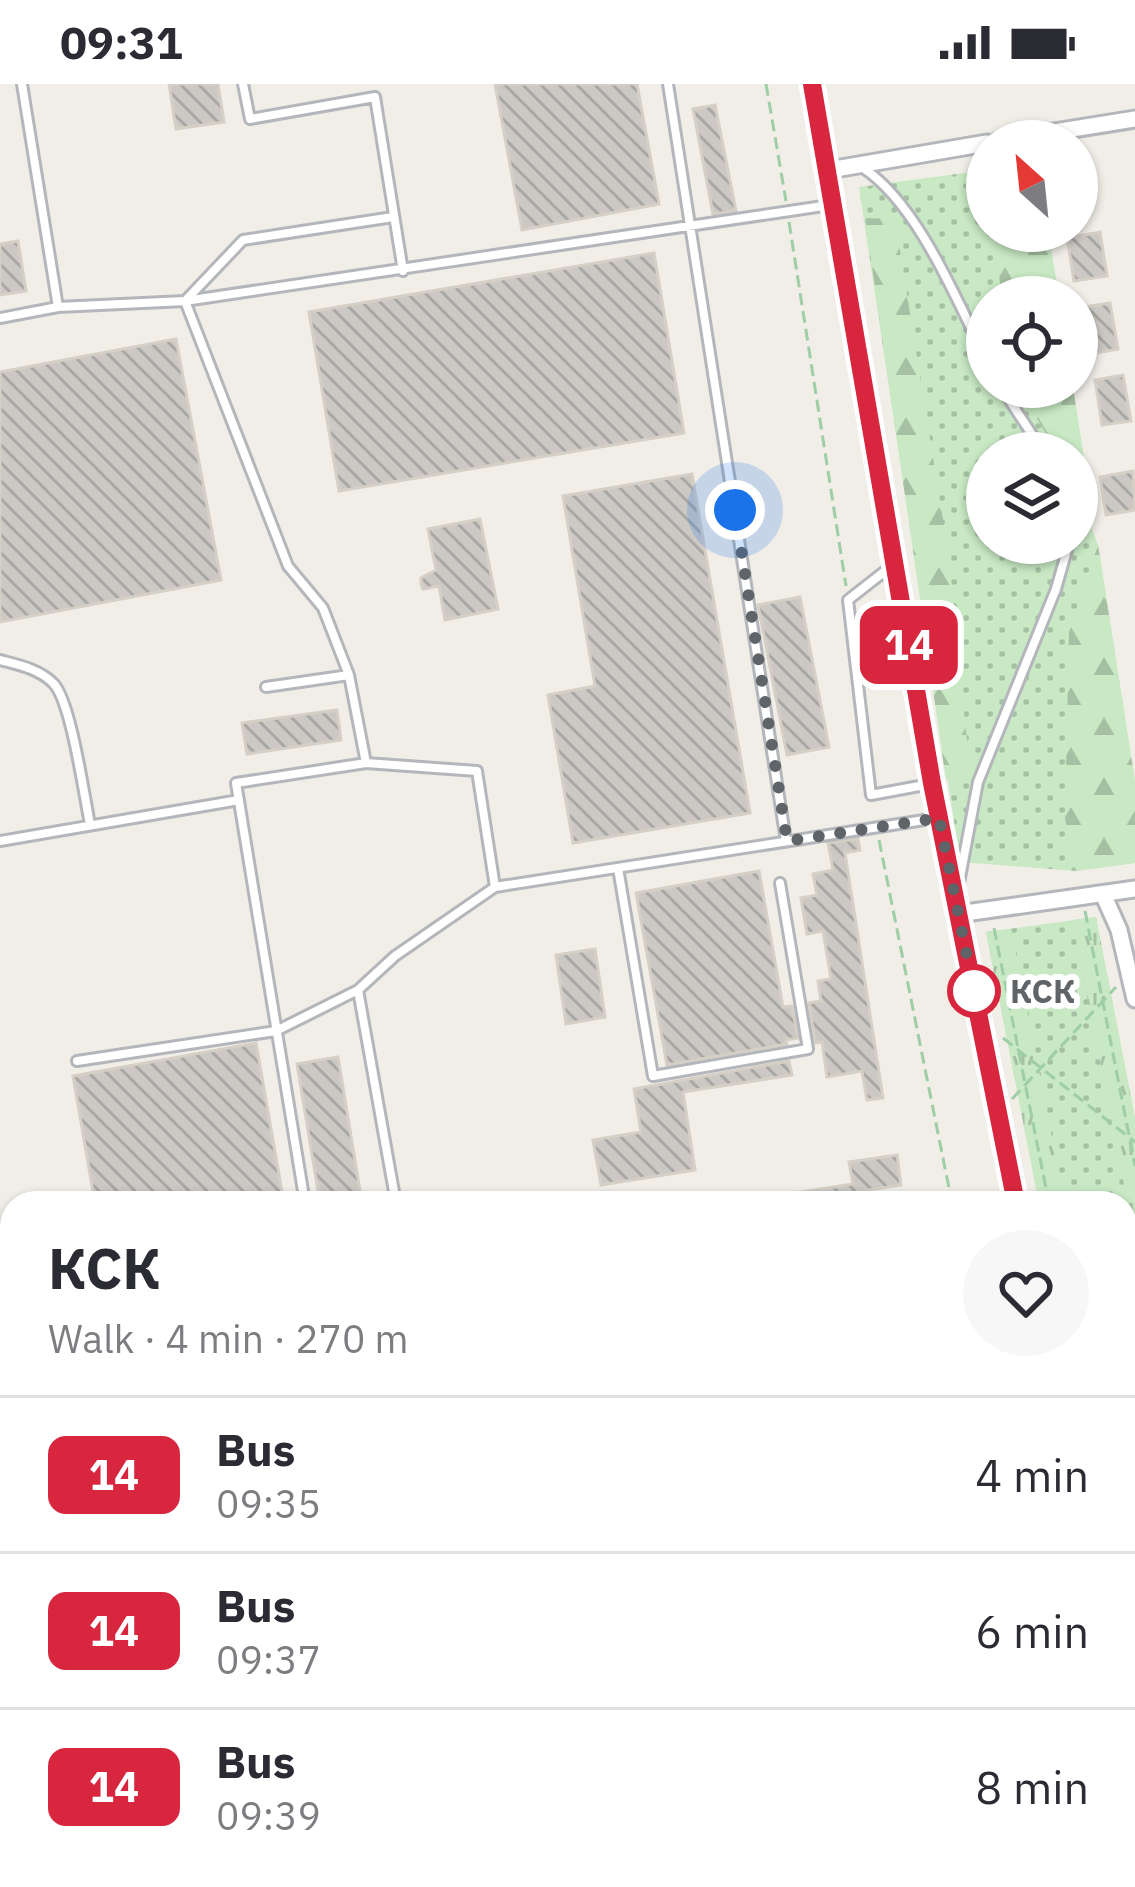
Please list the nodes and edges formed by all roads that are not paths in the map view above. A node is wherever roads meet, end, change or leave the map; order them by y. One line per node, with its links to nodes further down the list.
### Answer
1 (22, 84): 15 (lane)
2 (243, 84): 11 (lane)
3 (668, 84): 12 (lane)
4 (812, 84): 9 (street)
5 (1135, 118): 6 (street)
6 (1098, 124)
7 (966, 146): 8 (street)
8 (857, 164): 9 (street); 17 (lane)
9 (829, 170): 10 (street)
10 (835, 204): 12 (lane); 18 (street)
11 (393, 217): 13 (lane); 14 (lane)
12 (691, 226): 13 (lane); 29 (lane)
13 (404, 272): 14 (lane)
14 (185, 302): 15 (lane); 21 (lane)
15 (58, 307): 16 (lane)
16 (0, 318)
17 (966, 321)
18 (895, 563): 24 (street); 24 (lane)
19 (1063, 564): 35 (lane)
20 (0, 660): 27 (lane)
21 (349, 675): 22 (lane); 23 (lane)
22 (266, 687)
23 (366, 763): 25 (lane); 32 (lane)
24 (932, 783): 26 (street)
25 (239, 800): 27 (lane); 38 (lane)
26 (939, 818): 29 (lane); 35 (street)
27 (89, 824): 28 (lane)
28 (0, 841)
29 (787, 841): 30 (lane)
30 (618, 868): 31 (lane); 32 (lane)
31 (780, 883)
32 (495, 887): 36 (lane)
33 (1135, 889): 34 (street)
34 (1103, 894): 35 (street); 37 (street)
35 (958, 914): 42 (street)
36 (358, 990): 38 (lane); 41 (lane)
37 (1135, 999)
38 (276, 1031): 39 (lane); 40 (lane)
39 (77, 1060)
40 (303, 1191)
41 (394, 1191)
42 (1014, 1191)

